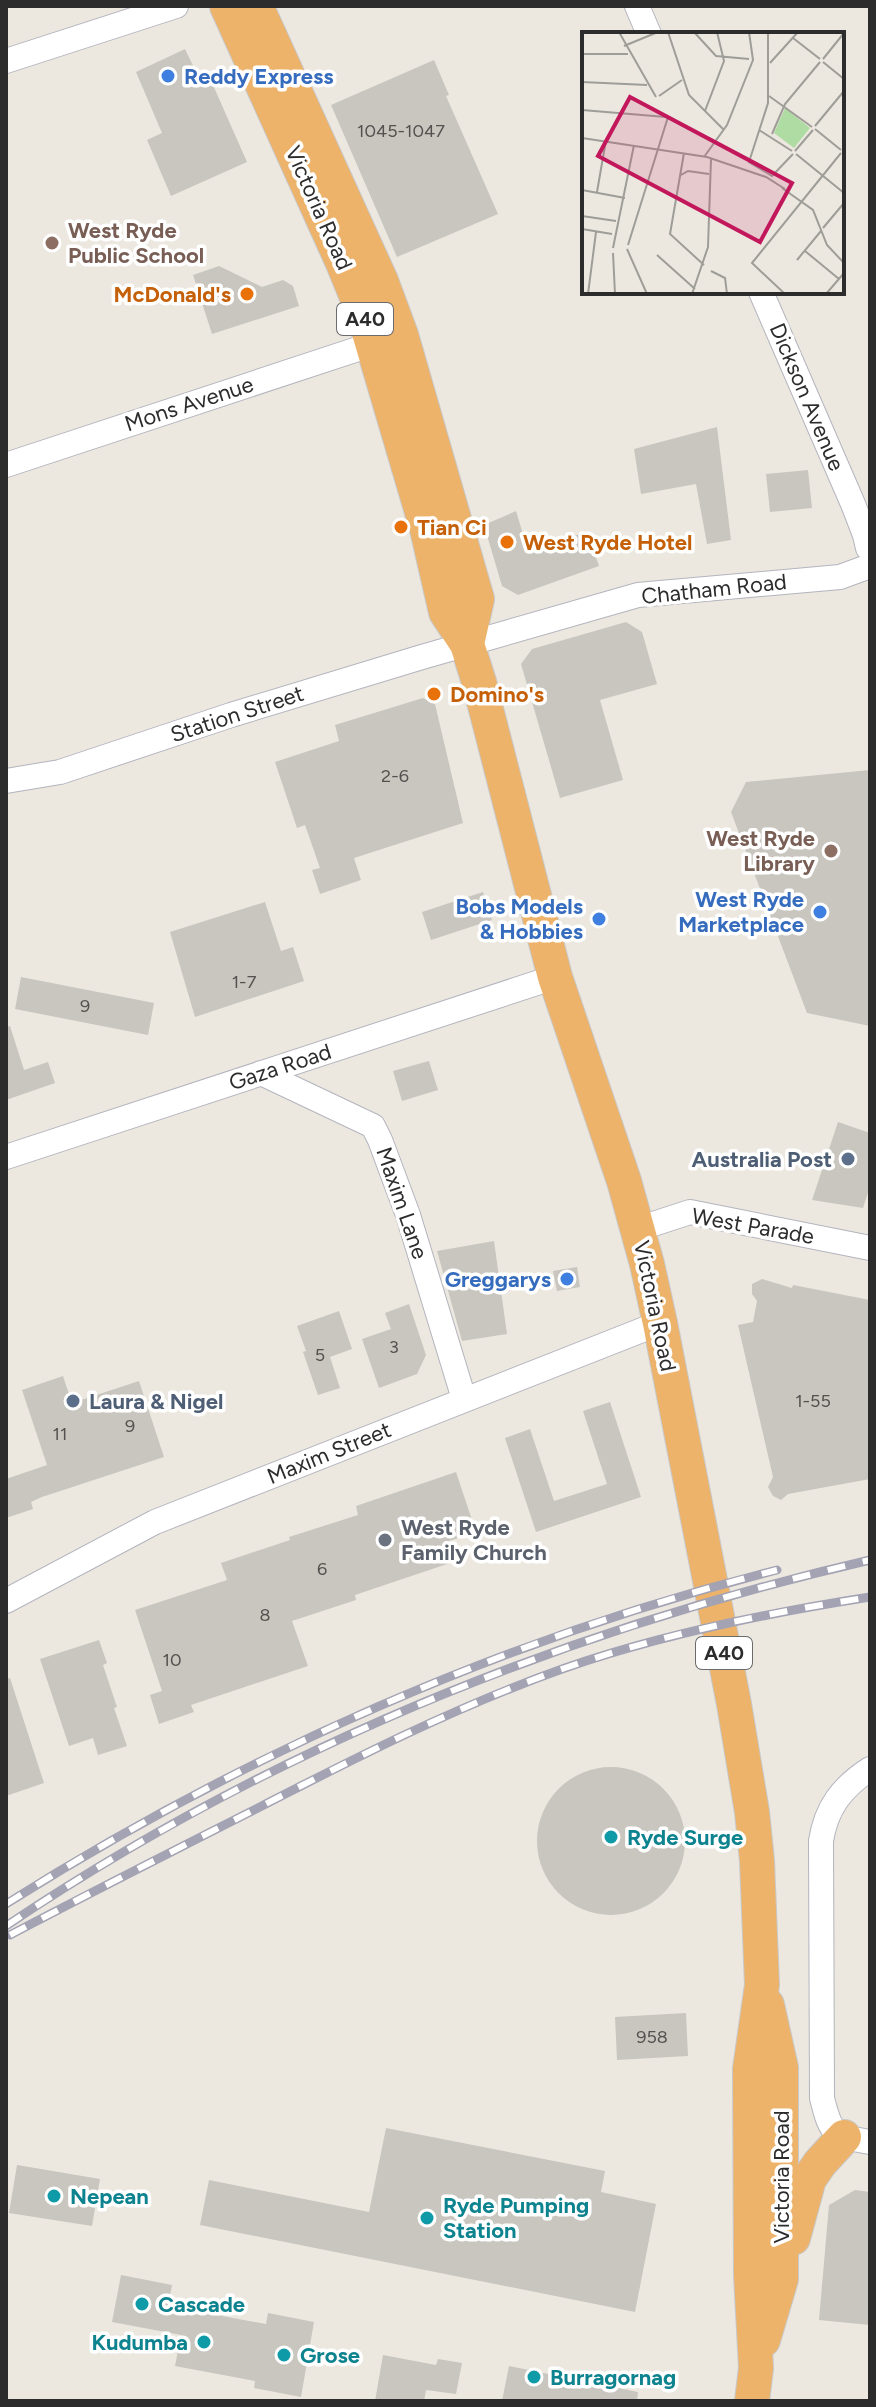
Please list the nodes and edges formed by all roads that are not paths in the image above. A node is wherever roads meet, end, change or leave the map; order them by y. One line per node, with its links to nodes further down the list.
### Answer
1 (176, 6): 6 (street)
2 (227, 6): 8 (highway, Victoria Road / A40)
3 (256, 6): 11 (highway, Victoria Road / A40)
4 (637, 6): 5 (street)
5 (648, 32)
6 (6, 61)
7 (762, 294): 10 (street, Dickson Avenue)
8 (373, 344): 9 (street, Mons Avenue); 11 (highway, Victoria Road / A40)
9 (6, 465)
10 (870, 555): 11 (street, Chatham Road)
11 (467, 644): 12 (street, Station Street); 13 (highway, Victoria Road / A40)
12 (6, 781)
13 (555, 977): 14 (street, Gaza Road); 16 (highway, Victoria Road / A40)
14 (261, 1073): 15 (street, Gaza Road); 19 (street, Maxim Lane)
15 (6, 1157)
16 (638, 1229): 17 (street, West Parade); 18 (highway, Victoria Road / A40)
17 (870, 1248)
18 (660, 1323): 19 (street, Maxim Street); 22 (highway, Victoria Road / A40)
19 (464, 1399): 20 (street, Maxim Street)
20 (6, 1601)
21 (870, 1769): 23 (street, Victoria Road)
22 (762, 1985): 24 (highway, Victoria Road / A40); 25 (highway, Victoria Road / A40)
23 (857, 2140): 24 (highway)
24 (781, 2279): 25 (highway, Victoria Road / A40)
25 (754, 2385)

